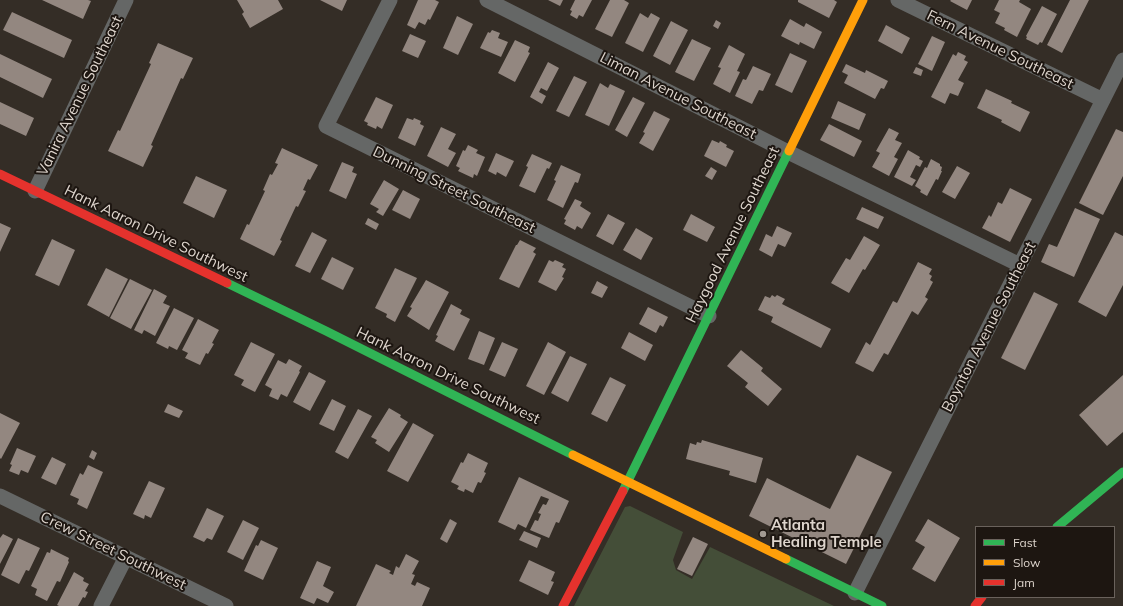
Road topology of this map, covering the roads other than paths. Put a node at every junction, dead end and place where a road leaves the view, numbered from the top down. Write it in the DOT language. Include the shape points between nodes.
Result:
graph roads {
  1 [pos="126,0"];
  2 [pos="390,0"];
  3 [pos="487,0"];
  4 [pos="863,0"];
  5 [pos="898,0"];
  6 [pos="1123,60"];
  7 [pos="1103,100"];
  8 [pos="788,152"];
  9 [pos="0,174"];
  10 [pos="35,191"];
  11 [pos="1020,265"];
  12 [pos="709,316"];
  13 [pos="1123,472"];
  14 [pos="628,482"];
  15 [pos="0,496"];
  16 [pos="1058,526"];
  17 [pos="126,557"];
  18 [pos="855,593"];
  19 [pos="981,598"];
  20 [pos="101,606"];
  21 [pos="226,606"];
  22 [pos="563,606"];
  23 [pos="882,606"];
  24 [pos="975,606"];
  1 -- 10 [label="street, Vanira Avenue Southeast"];
  2 -- 12 [label="street, Dunning Street Southeast" via="326,126"];
  3 -- 8 [label="street, Liman Avenue Southeast"];
  4 -- 8 [label="main road, Haygood Avenue Southeast"];
  5 -- 7 [label="street, Fern Avenue Southeast"];
  6 -- 7 [label="street, Boynton Avenue Southeast"];
  7 -- 11 [label="street, Boynton Avenue Southeast"];
  8 -- 11 [label="street, Liman Avenue Southeast"];
  8 -- 12 [label="main road, Haygood Avenue Southeast"];
  9 -- 10 [label="main road, Hank Aaron Drive Southwest"];
  10 -- 14 [label="main road, Hank Aaron Drive Southwest" via="326,331"];
  11 -- 18 [label="street, Boynton Avenue Southeast"];
  12 -- 14 [label="main road, Haygood Avenue Southeast"];
  13 -- 16 [label="main road"];
  14 -- 18 [label="main road, Hank Aaron Drive Southwest"];
  14 -- 22 [label="main road, Haygood Avenue Southeast"];
  15 -- 17 [label="street, Crew Street Southwest"];
  17 -- 20 [label="street"];
  17 -- 21 [label="street, Crew Street Southwest"];
  18 -- 23 [label="main road, Hank Aaron Drive Southwest"];
  19 -- 24 [label="main road"];
}
